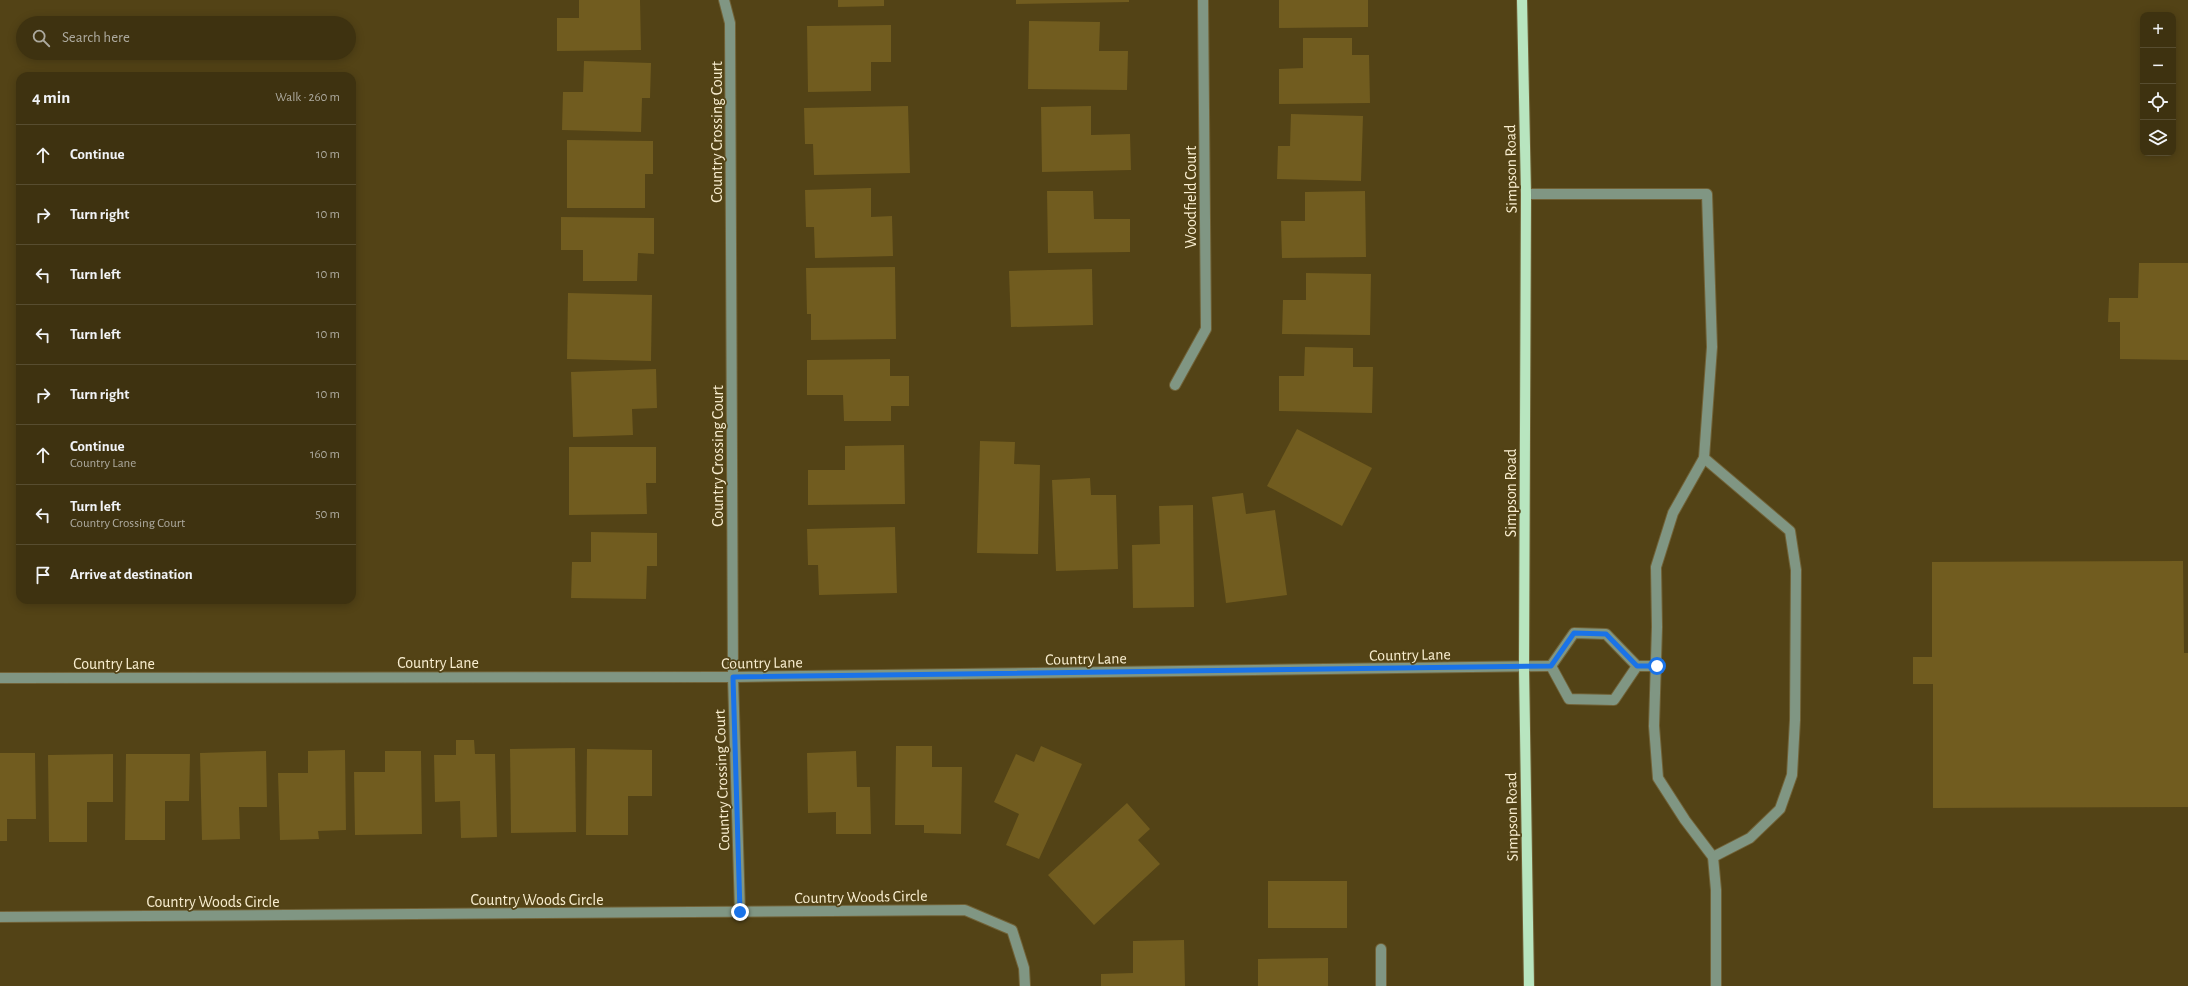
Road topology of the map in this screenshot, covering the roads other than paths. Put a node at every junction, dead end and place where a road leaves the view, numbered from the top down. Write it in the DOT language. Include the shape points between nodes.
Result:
graph roads {
  1 [pos="724,0"];
  2 [pos="1203,0"];
  3 [pos="1522,0"];
  4 [pos="1526,194"];
  5 [pos="1175,385"];
  6 [pos="1704,458"];
  7 [pos="1551,666"];
  8 [pos="1637,666"];
  9 [pos="1657,666"];
  10 [pos="1524,667"];
  11 [pos="733,677"];
  12 [pos="0,678"];
  13 [pos="1713,857"];
  14 [pos="740,912"];
  15 [pos="0,917"];
  16 [pos="1381,949"];
  17 [pos="1025,986"];
  18 [pos="1381,986"];
  19 [pos="1529,986"];
  20 [pos="1716,986"];
  1 -- 11 [label="street, Country Crossing Court" via="730,23"];
  2 -- 5 [label="street, Woodfield Court" via="1206,329"];
  3 -- 4 [label="main road, Simpson Road"];
  4 -- 6 [label="street" via="1707,194 1712,347"];
  4 -- 10 [label="main road, Simpson Road"];
  6 -- 9 [label="street" via="1673,513 1656,567"];
  6 -- 13 [label="street" via="1790,531 1796,570 1792,775 1780,809 1750,838"];
  7 -- 8 [label="street" via="1574,633 1606,634"];
  7 -- 8 [label="street" via="1569,699 1614,700"];
  7 -- 10 [label="street, Country Lane"];
  8 -- 9 [label="street"];
  9 -- 13 [label="street" via="1654,726 1658,778"];
  10 -- 11 [label="street, Country Lane"];
  10 -- 19 [label="main road, Simpson Road"];
  11 -- 12 [label="street, Country Lane"];
  11 -- 14 [label="street, Country Crossing Court"];
  13 -- 20 [label="street" via="1716,890"];
  14 -- 15 [label="street, Country Woods Circle"];
  14 -- 17 [label="street, Country Woods Circle" via="965,910 1012,930 1024,968"];
  16 -- 18 [label="street"];
}
